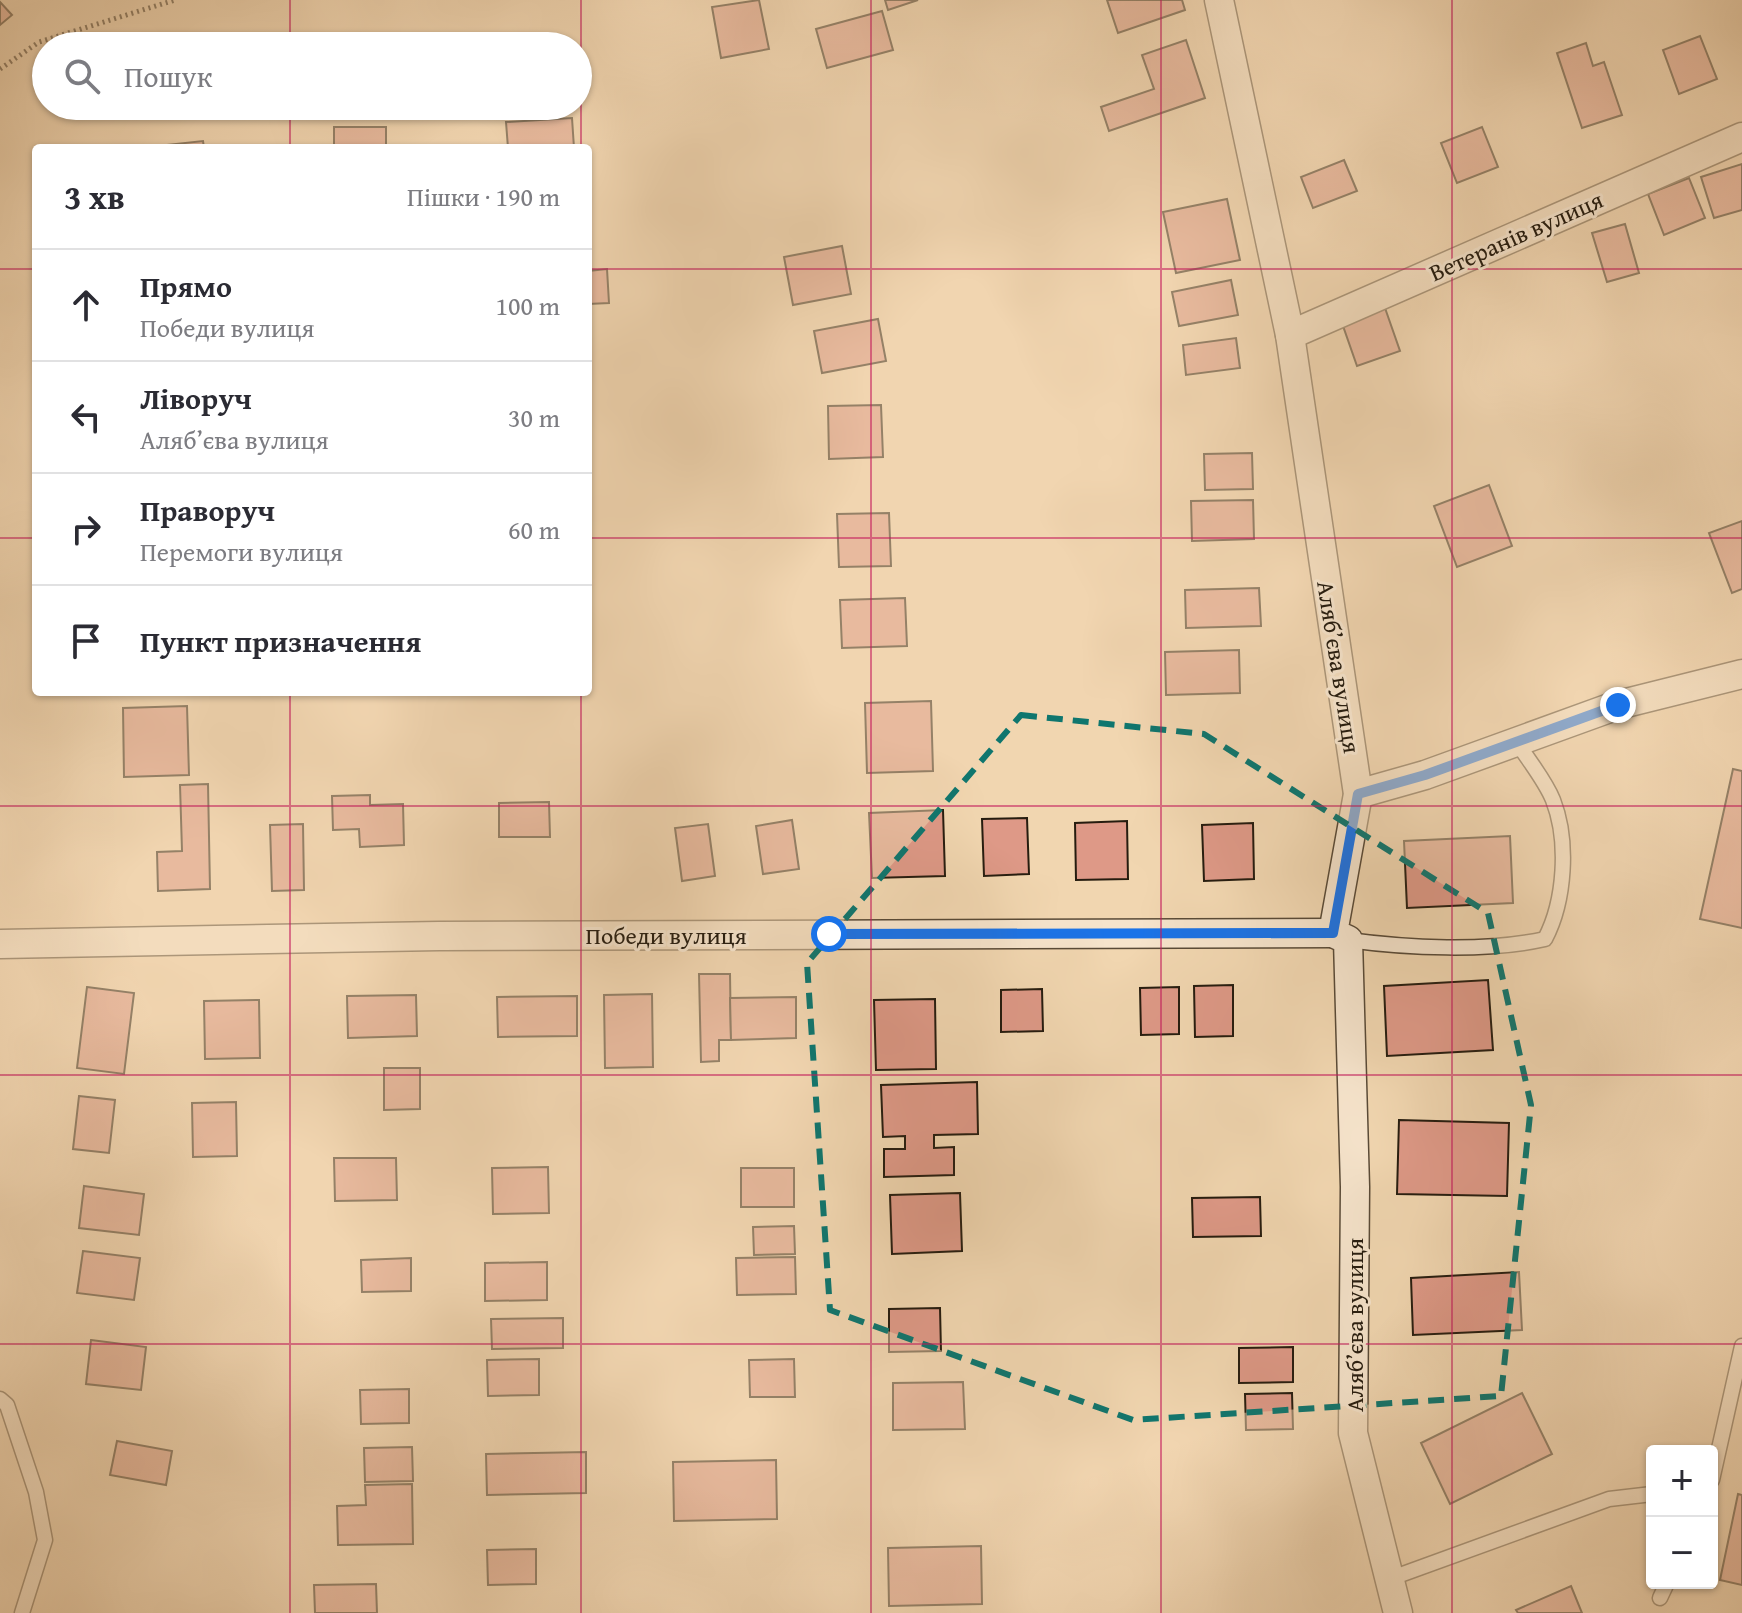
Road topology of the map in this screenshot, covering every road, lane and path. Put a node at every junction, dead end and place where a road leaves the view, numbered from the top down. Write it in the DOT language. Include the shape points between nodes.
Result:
graph roads {
  1 [pos="175,0"];
  2 [pos="1219,0"];
  3 [pos="71,32"];
  4 [pos="32,47"];
  5 [pos="0,69"];
  6 [pos="1742,137"];
  7 [pos="1290,335"];
  8 [pos="1742,674"];
  9 [pos="1517,742"];
  10 [pos="1358,794"];
  11 [pos="1340,937"];
  12 [pos="0,944"];
  13 [pos="1742,1346"];
  14 [pos="0,1399"];
  15 [pos="1718,1453"];
  16 [pos="1646,1495"];
  17 [pos="1389,1579"];
  18 [pos="1664,1589"];
  19 [pos="1660,1598"];
  20 [pos="22,1613"];
  21 [pos="1398,1613"];
  1 -- 3 [label="path"];
  2 -- 7 [label="street, Аляб’єва вулиця"];
  4 -- 5 [label="path"];
  6 -- 7 [label="street, Ветеранів вулиця"];
  7 -- 10 [label="street, Аляб’єва вулиця"];
  8 -- 9 [label="street" via="1618,705"];
  9 -- 10 [label="street"];
  9 -- 11 [label="lane" via="1553,800 1563,855 1554,921 1545,939 1514,946 1394,946"];
  10 -- 11 [label="street, Аляб’єва вулиця"];
  11 -- 12 [label="street, Победи вулиця" via="454,936"];
  11 -- 17 [label="street, Аляб’єва вулиця" via="1355,1187 1353,1433"];
  13 -- 15 [label="lane"];
  14 -- 20 [label="lane" via="7,1405 36,1492 45,1540"];
  16 -- 17 [label="lane" via="1609,1499"];
  17 -- 21 [label="street, Аляб’єва вулиця"];
  18 -- 19 [label="lane"];
}
